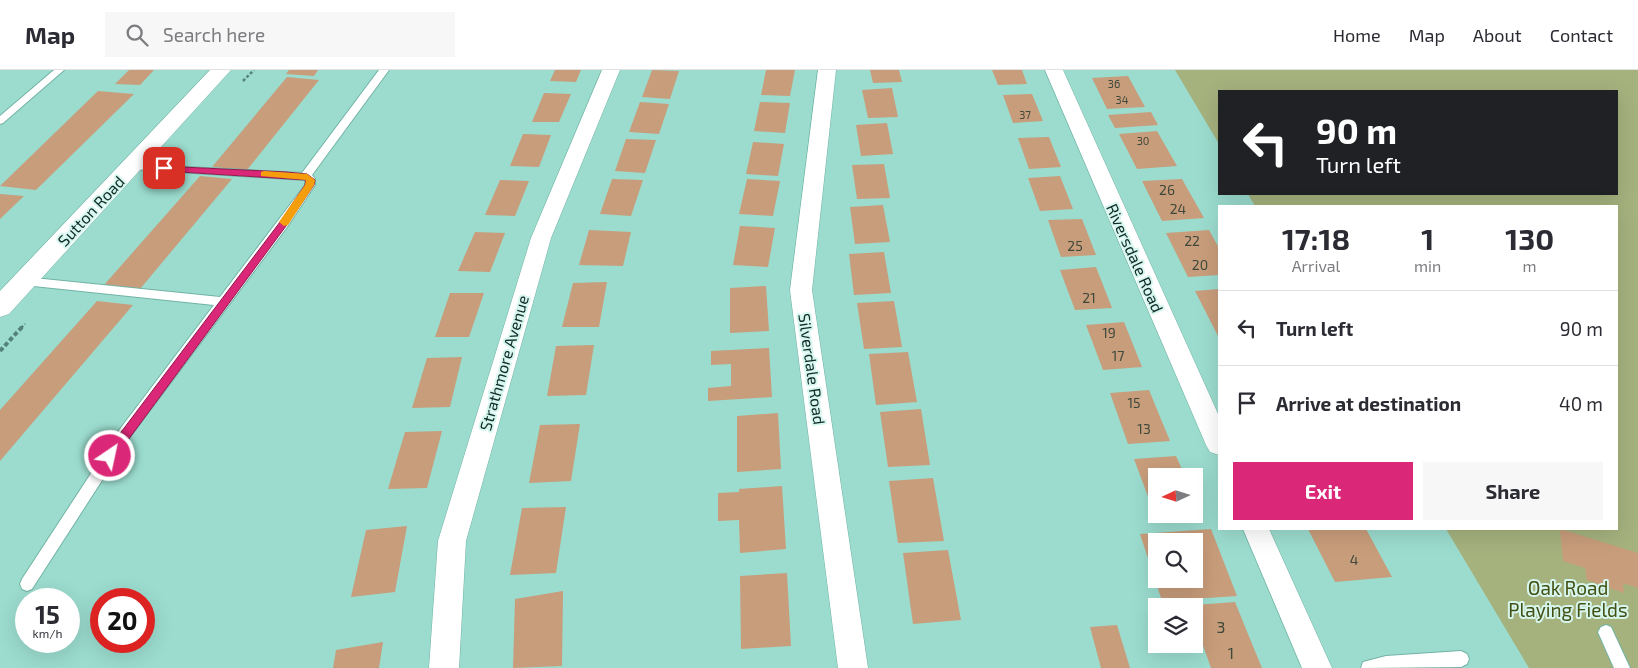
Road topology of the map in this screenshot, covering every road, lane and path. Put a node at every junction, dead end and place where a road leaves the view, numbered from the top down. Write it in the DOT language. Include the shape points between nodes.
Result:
graph roads {
  1 [pos="59,70"];
  2 [pos="221,70"];
  3 [pos="384,70"];
  4 [pos="611,70"];
  5 [pos="827,70"];
  6 [pos="1054,70"];
  7 [pos="0,122"];
  8 [pos="132,166"];
  9 [pos="305,177"];
  10 [pos="24,281"];
  11 [pos="223,302"];
  12 [pos="0,307"];
  13 [pos="1218,443"];
  14 [pos="1256,530"];
  15 [pos="27,584"];
  16 [pos="1606,632"];
  17 [pos="1462,659"];
  18 [pos="444,668"];
  19 [pos="853,668"];
  20 [pos="1317,668"];
  21 [pos="1369,668"];
  22 [pos="1622,668"];
  1 -- 7 [label="lane"];
  2 -- 8 [label="street, Sutton Road"];
  3 -- 9 [label="lane"];
  4 -- 18 [label="street, Strathmore Avenue" via="541,238 452,541"];
  5 -- 19 [label="street, Silverdale Road" via="801,290"];
  6 -- 13 [label="street, Riversdale Road"];
  8 -- 9 [label="lane"];
  8 -- 10 [label="street, Sutton Road"];
  9 -- 11 [label="lane" via="310,180 310,185"];
  10 -- 11 [label="lane"];
  10 -- 12 [label="street, Sutton Road"];
  11 -- 15 [label="lane" via="125,432"];
  14 -- 20 [label="street"];
  16 -- 22 [label="lane"];
  17 -- 21 [label="lane"];
}
